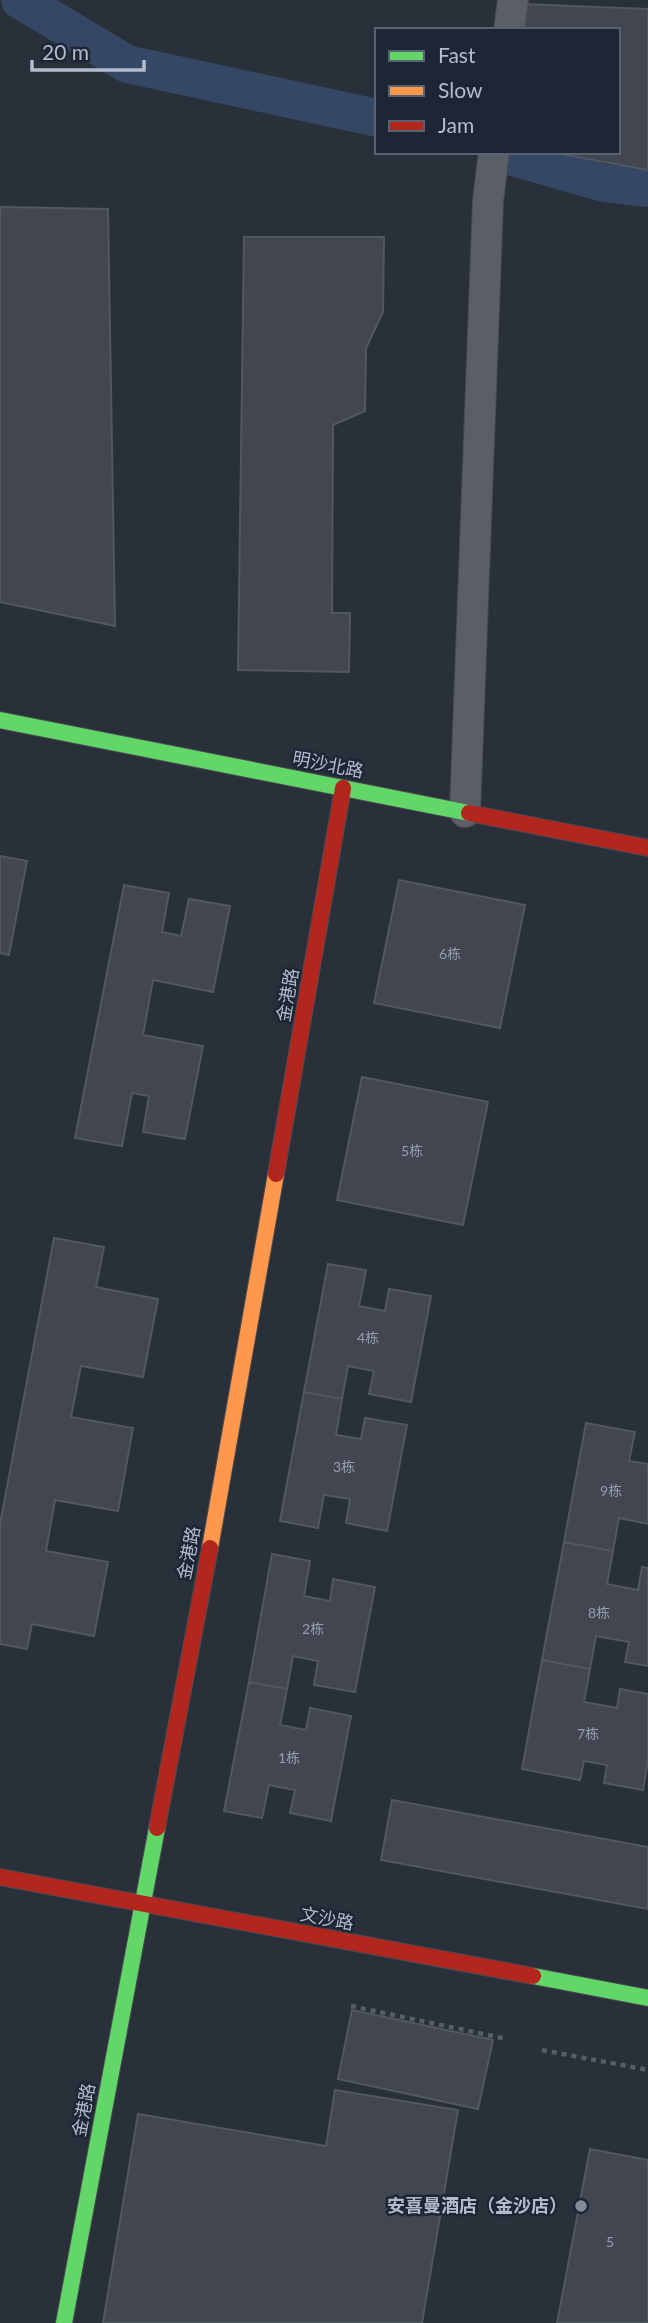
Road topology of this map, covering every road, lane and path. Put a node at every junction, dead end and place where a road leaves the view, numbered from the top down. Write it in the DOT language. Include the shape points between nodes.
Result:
graph roads {
  1 [pos="513,0"];
  2 [pos="509,28"];
  3 [pos="494,154"];
  4 [pos="0,720"];
  5 [pos="343,788"];
  6 [pos="465,812"];
  7 [pos="648,848"];
  8 [pos="0,1877"];
  9 [pos="143,1904"];
  10 [pos="648,1998"];
  11 [pos="351,2006"];
  12 [pos="507,2039"];
  13 [pos="542,2050"];
  14 [pos="648,2070"];
  15 [pos="64,2323"];
  1 -- 2 [label="street"];
  3 -- 6 [label="street" via="488,201"];
  4 -- 5 [label="street, 明沙北路"];
  5 -- 6 [label="street, 明沙北路"];
  5 -- 9 [label="street, 金港路"];
  6 -- 7 [label="street, 明沙北路"];
  8 -- 9 [label="street, 文沙路"];
  9 -- 10 [label="street, 文沙路"];
  9 -- 15 [label="street, 金港路"];
  11 -- 12 [label="path"];
  13 -- 14 [label="path"];
}
